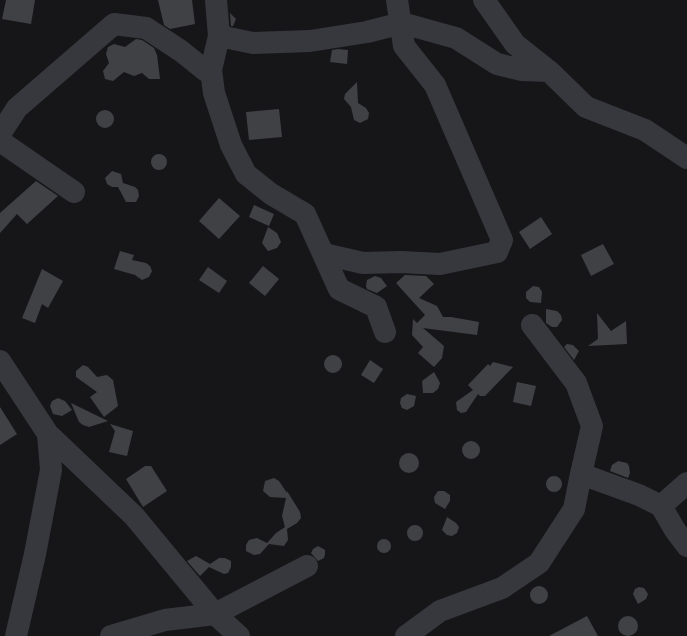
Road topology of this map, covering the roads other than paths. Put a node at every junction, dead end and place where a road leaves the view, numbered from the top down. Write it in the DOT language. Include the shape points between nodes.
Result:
graph roads {
  1 [pos="216,0"];
  2 [pos="397,0"];
  3 [pos="484,0"];
  4 [pos="402,23"];
  5 [pos="219,36"];
  6 [pos="211,70"];
  7 [pos="549,71"];
  8 [pos="0,134"];
  9 [pos="0,142"];
  10 [pos="687,158"];
  11 [pos="74,192"];
  12 [pos="324,254"];
  13 [pos="532,325"];
  14 [pos="385,332"];
  15 [pos="0,361"];
  16 [pos="48,434"];
  17 [pos="581,474"];
  18 [pos="687,483"];
  19 [pos="661,506"];
  20 [pos="687,546"];
  21 [pos="308,566"];
  22 [pos="215,614"];
  23 [pos="16,636"];
  24 [pos="110,636"];
  25 [pos="239,636"];
  26 [pos="406,636"];
  1 -- 5 [label="street"];
  2 -- 4 [label="street"];
  3 -- 7 [label="street" via="515,44"];
  4 -- 5 [label="street" via="367,32 310,41 254,43"];
  4 -- 7 [label="street" via="456,38 496,64 522,70"];
  4 -- 12 [label="street" via="404,46 436,85 502,240 496,252 440,264 363,263"];
  5 -- 6 [label="street"];
  6 -- 8 [label="street" via="206,71 146,28 114,24 17,108"];
  6 -- 12 [label="street" via="214,93 231,145 246,174 271,194 305,214"];
  7 -- 10 [label="street" via="586,107 645,130"];
  9 -- 11 [label="street"];
  12 -- 14 [label="street" via="339,289 376,307"];
  13 -- 17 [label="street" via="576,383 592,426"];
  15 -- 16 [label="street"];
  16 -- 22 [label="street" via="134,516"];
  16 -- 23 [label="street" via="51,470"];
  17 -- 19 [label="street" via="640,495"];
  17 -- 26 [label="street" via="574,509 539,563 502,588 440,611"];
  18 -- 19 [label="street"];
  19 -- 20 [label="street"];
  21 -- 22 [label="street"];
  22 -- 24 [label="street" via="165,620"];
  22 -- 25 [label="street"];
}
